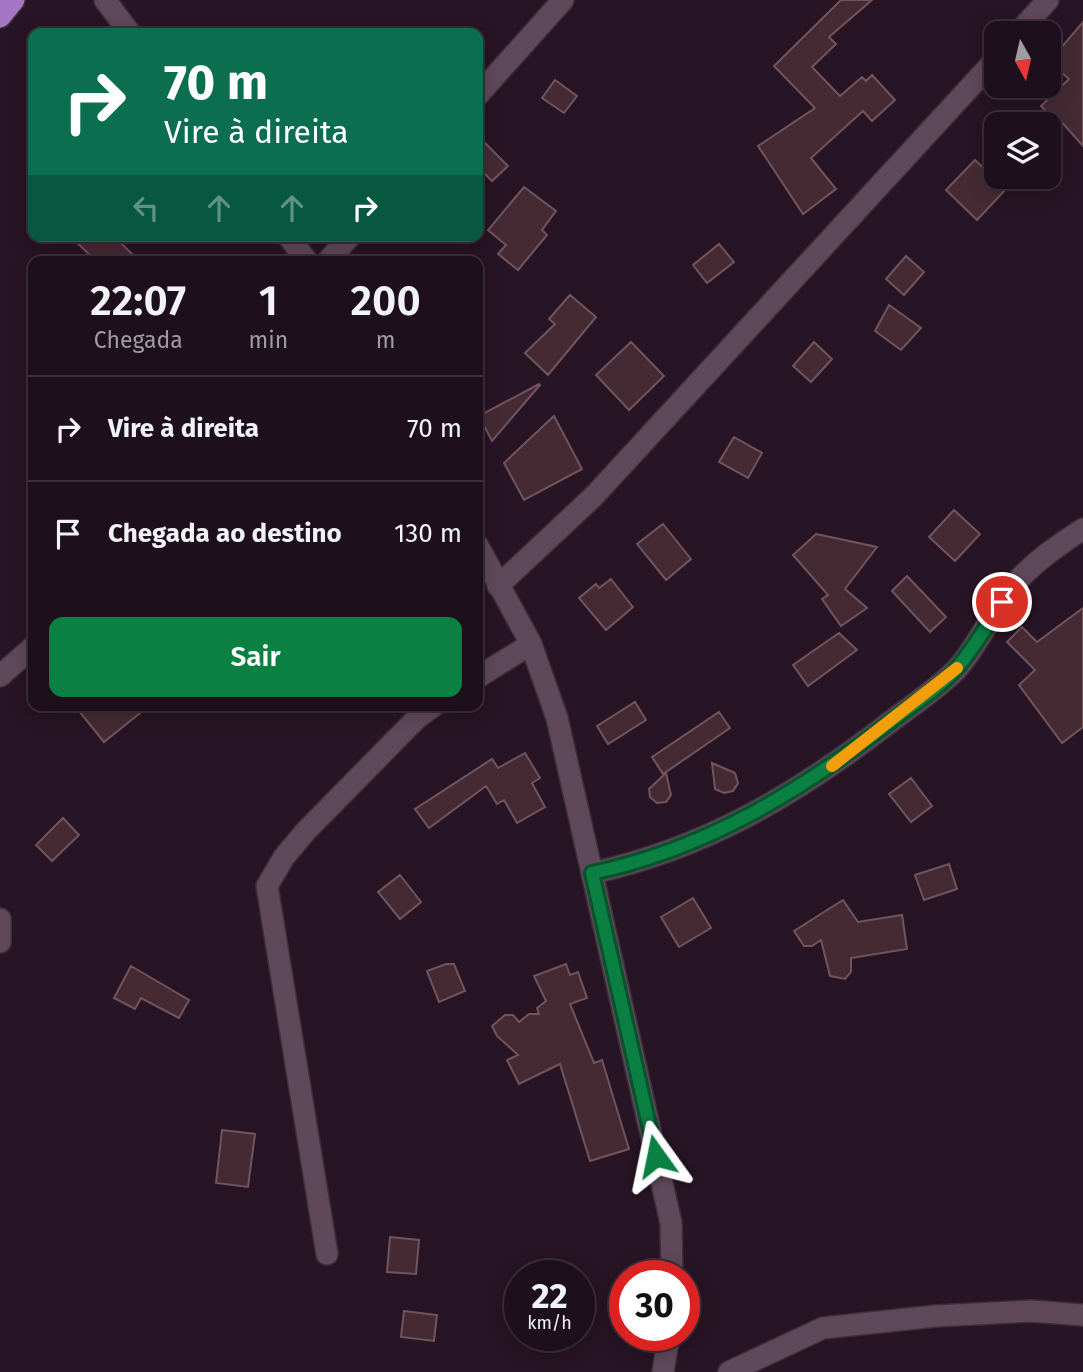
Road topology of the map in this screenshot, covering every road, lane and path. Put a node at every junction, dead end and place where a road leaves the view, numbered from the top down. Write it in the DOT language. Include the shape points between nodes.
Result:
graph roads {
  1 [pos="14,0"];
  2 [pos="105,0"];
  3 [pos="563,0"];
  4 [pos="1048,0"];
  5 [pos="0,17"];
  6 [pos="1029,21"];
  7 [pos="126,28"];
  8 [pos="984,72"];
  9 [pos="483,88"];
  10 [pos="293,242"];
  11 [pos="345,242"];
  12 [pos="303,256"];
  13 [pos="332,256"];
  14 [pos="1083,529"];
  15 [pos="483,556"];
  16 [pos="498,586"];
  17 [pos="531,644"];
  18 [pos="28,651"];
  19 [pos="483,674"];
  20 [pos="0,676"];
  21 [pos="427,711"];
  22 [pos="592,873"];
  23 [pos="0,919"];
  24 [pos="0,942"];
  25 [pos="327,1254"];
  26 [pos="672,1260"];
  27 [pos="1083,1315"];
  28 [pos="666,1351"];
  29 [pos="663,1372"];
  30 [pos="729,1372"];
  1 -- 5 [label="highway"];
  2 -- 7 [label="street"];
  3 -- 9 [label="street"];
  4 -- 6 [label="street"];
  8 -- 16 [label="street" via="594,496"];
  10 -- 12 [label="street"];
  11 -- 13 [label="street"];
  14 -- 22 [label="street" via="1055,547 1013,586 956,669 823,773 762,811 704,839"];
  15 -- 16 [label="street"];
  16 -- 17 [label="street"];
  17 -- 19 [label="street"];
  17 -- 22 [label="street" via="557,718"];
  18 -- 20 [label="street"];
  21 -- 25 [label="street" via="306,831 267,886"];
  22 -- 26 [label="street" via="671,1223"];
  23 -- 24 [label="street"];
  27 -- 30 [label="street" via="1031,1311 823,1328"];
  28 -- 29 [label="street"];
}
